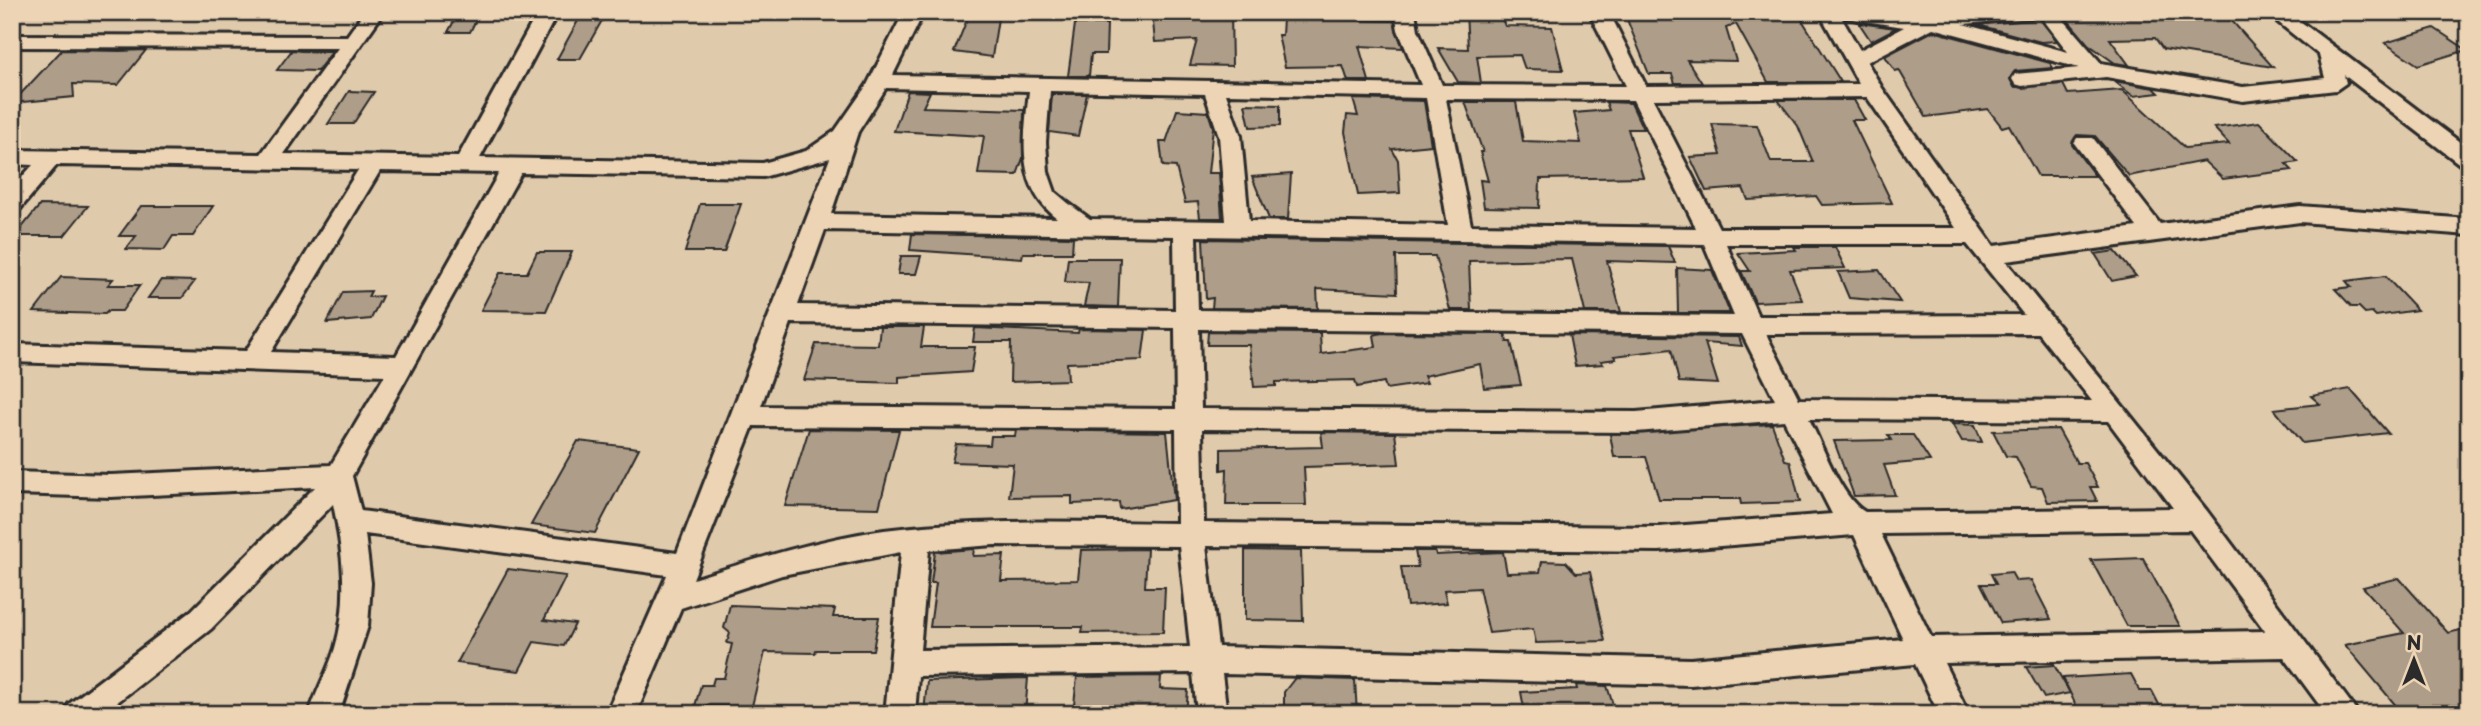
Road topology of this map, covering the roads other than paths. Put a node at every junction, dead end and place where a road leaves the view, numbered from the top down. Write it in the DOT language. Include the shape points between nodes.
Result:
graph roads {
  1 [pos="374,12"];
  2 [pos="548,12"];
  3 [pos="914,12"];
  4 [pos="1405,12"];
  5 [pos="1599,12"];
  6 [pos="1829,12"];
  7 [pos="1846,12"];
  8 [pos="2031,12"];
  9 [pos="2047,12"];
  10 [pos="2301,12"];
  11 [pos="2275,14"];
  12 [pos="1931,21"];
  13 [pos="12,41"];
  14 [pos="352,42"];
  15 [pos="2329,55"];
  16 [pos="1856,60"];
  17 [pos="2096,68"];
  18 [pos="2022,79"];
  19 [pos="877,81"];
  20 [pos="1040,85"];
  21 [pos="1213,88"];
  22 [pos="1873,90"];
  23 [pos="1435,93"];
  24 [pos="1638,94"];
  25 [pos="852,126"];
  26 [pos="2085,143"];
  27 [pos="12,157"];
  28 [pos="51,158"];
  29 [pos="2469,160"];
  30 [pos="267,162"];
  31 [pos="373,164"];
  32 [pos="466,165"];
  33 [pos="514,166"];
  34 [pos="1047,197"];
  35 [pos="12,203"];
  36 [pos="816,222"];
  37 [pos="1028,226"];
  38 [pos="1086,227"];
  39 [pos="2469,227"];
  40 [pos="1185,229"];
  41 [pos="1238,229"];
  42 [pos="1461,232"];
  43 [pos="2154,233"];
  44 [pos="1712,237"];
  45 [pos="1980,245"];
  46 [pos="784,314"];
  47 [pos="1185,317"];
  48 [pos="2044,324"];
  49 [pos="1750,325"];
  50 [pos="12,353"];
  51 [pos="253,361"];
  52 [pos="403,366"];
  53 [pos="1792,409"];
  54 [pos="2115,411"];
  55 [pos="746,416"];
  56 [pos="1189,419"];
  57 [pos="339,475"];
  58 [pos="12,483"];
  59 [pos="2198,519"];
  60 [pos="351,521"];
  61 [pos="1862,523"];
  62 [pos="1191,536"];
  63 [pos="916,539"];
  64 [pos="687,566"];
  65 [pos="674,598"];
  66 [pos="2290,644"];
  67 [pos="1921,650"];
  68 [pos="1207,660"];
  69 [pos="904,663"];
  70 [pos="79,714"];
  71 [pos="324,714"];
  72 [pos="621,714"];
  73 [pos="900,714"];
  74 [pos="1212,714"];
  75 [pos="1954,714"];
  76 [pos="2344,714"];
  1 -- 14 [label="street"];
  2 -- 32 [label="street"];
  3 -- 19 [label="street"];
  4 -- 23 [label="street"];
  5 -- 24 [label="street"];
  6 -- 16 [label="street"];
  7 -- 12 [label="street"];
  8 -- 12 [label="street"];
  9 -- 17 [label="street"];
  10 -- 11 [label="street"];
  11 -- 15 [label="street"];
  12 -- 16 [label="street"];
  12 -- 17 [label="street"];
  13 -- 14 [label="street"];
  14 -- 30 [label="street"];
  15 -- 17 [label="street" via="2336,83 2243,94"];
  15 -- 29 [label="street"];
  16 -- 22 [label="street"];
  17 -- 18 [label="street"];
  19 -- 20 [label="street"];
  19 -- 25 [label="street"];
  20 -- 21 [label="street"];
  20 -- 34 [label="street" via="1034,145"];
  21 -- 23 [label="street"];
  21 -- 41 [label="street" via="1230,136"];
  22 -- 24 [label="street"];
  22 -- 45 [label="street"];
  23 -- 24 [label="street"];
  23 -- 42 [label="street"];
  24 -- 44 [label="street"];
  25 -- 33 [label="street" via="828,149 806,160 763,170"];
  25 -- 36 [label="street"];
  26 -- 43 [label="street"];
  27 -- 28 [label="street"];
  28 -- 30 [label="street"];
  28 -- 35 [label="street"];
  30 -- 31 [label="street"];
  31 -- 32 [label="street"];
  31 -- 51 [label="street"];
  32 -- 33 [label="street"];
  33 -- 52 [label="street"];
  34 -- 37 [label="street"];
  34 -- 38 [label="street"];
  36 -- 37 [label="street"];
  36 -- 46 [label="street"];
  37 -- 38 [label="street"];
  38 -- 40 [label="street"];
  39 -- 43 [label="street" via="2300,214"];
  40 -- 41 [label="street"];
  40 -- 47 [label="street"];
  41 -- 42 [label="street"];
  42 -- 44 [label="street"];
  43 -- 45 [label="street"];
  44 -- 45 [label="street"];
  44 -- 49 [label="street"];
  45 -- 48 [label="street"];
  46 -- 47 [label="street"];
  46 -- 55 [label="street"];
  47 -- 49 [label="street"];
  47 -- 56 [label="street"];
  48 -- 49 [label="street"];
  48 -- 54 [label="street"];
  49 -- 53 [label="street"];
  50 -- 51 [label="street"];
  51 -- 52 [label="street"];
  52 -- 57 [label="street"];
  53 -- 54 [label="street"];
  53 -- 56 [label="street" via="1636,422"];
  53 -- 61 [label="street" via="1834,495 1847,515"];
  54 -- 59 [label="street"];
  55 -- 56 [label="street"];
  55 -- 64 [label="street"];
  56 -- 62 [label="street"];
  57 -- 58 [label="street" via="111,486"];
  57 -- 60 [label="street"];
  57 -- 70 [label="street" via="318,504 201,620"];
  59 -- 61 [label="street"];
  59 -- 66 [label="street"];
  60 -- 64 [label="street"];
  60 -- 71 [label="street" via="359,597 349,648"];
  61 -- 62 [label="street" via="1659,539"];
  61 -- 67 [label="street"];
  62 -- 63 [label="street" via="994,533"];
  62 -- 68 [label="street"];
  63 -- 65 [label="street" via="782,563"];
  63 -- 69 [label="street"];
  64 -- 65 [label="street"];
  65 -- 72 [label="street"];
  66 -- 67 [label="street"];
  66 -- 76 [label="street"];
  67 -- 68 [label="street" via="1691,672"];
  67 -- 75 [label="street"];
  68 -- 69 [label="street"];
  68 -- 74 [label="street"];
  69 -- 73 [label="street"];
}
